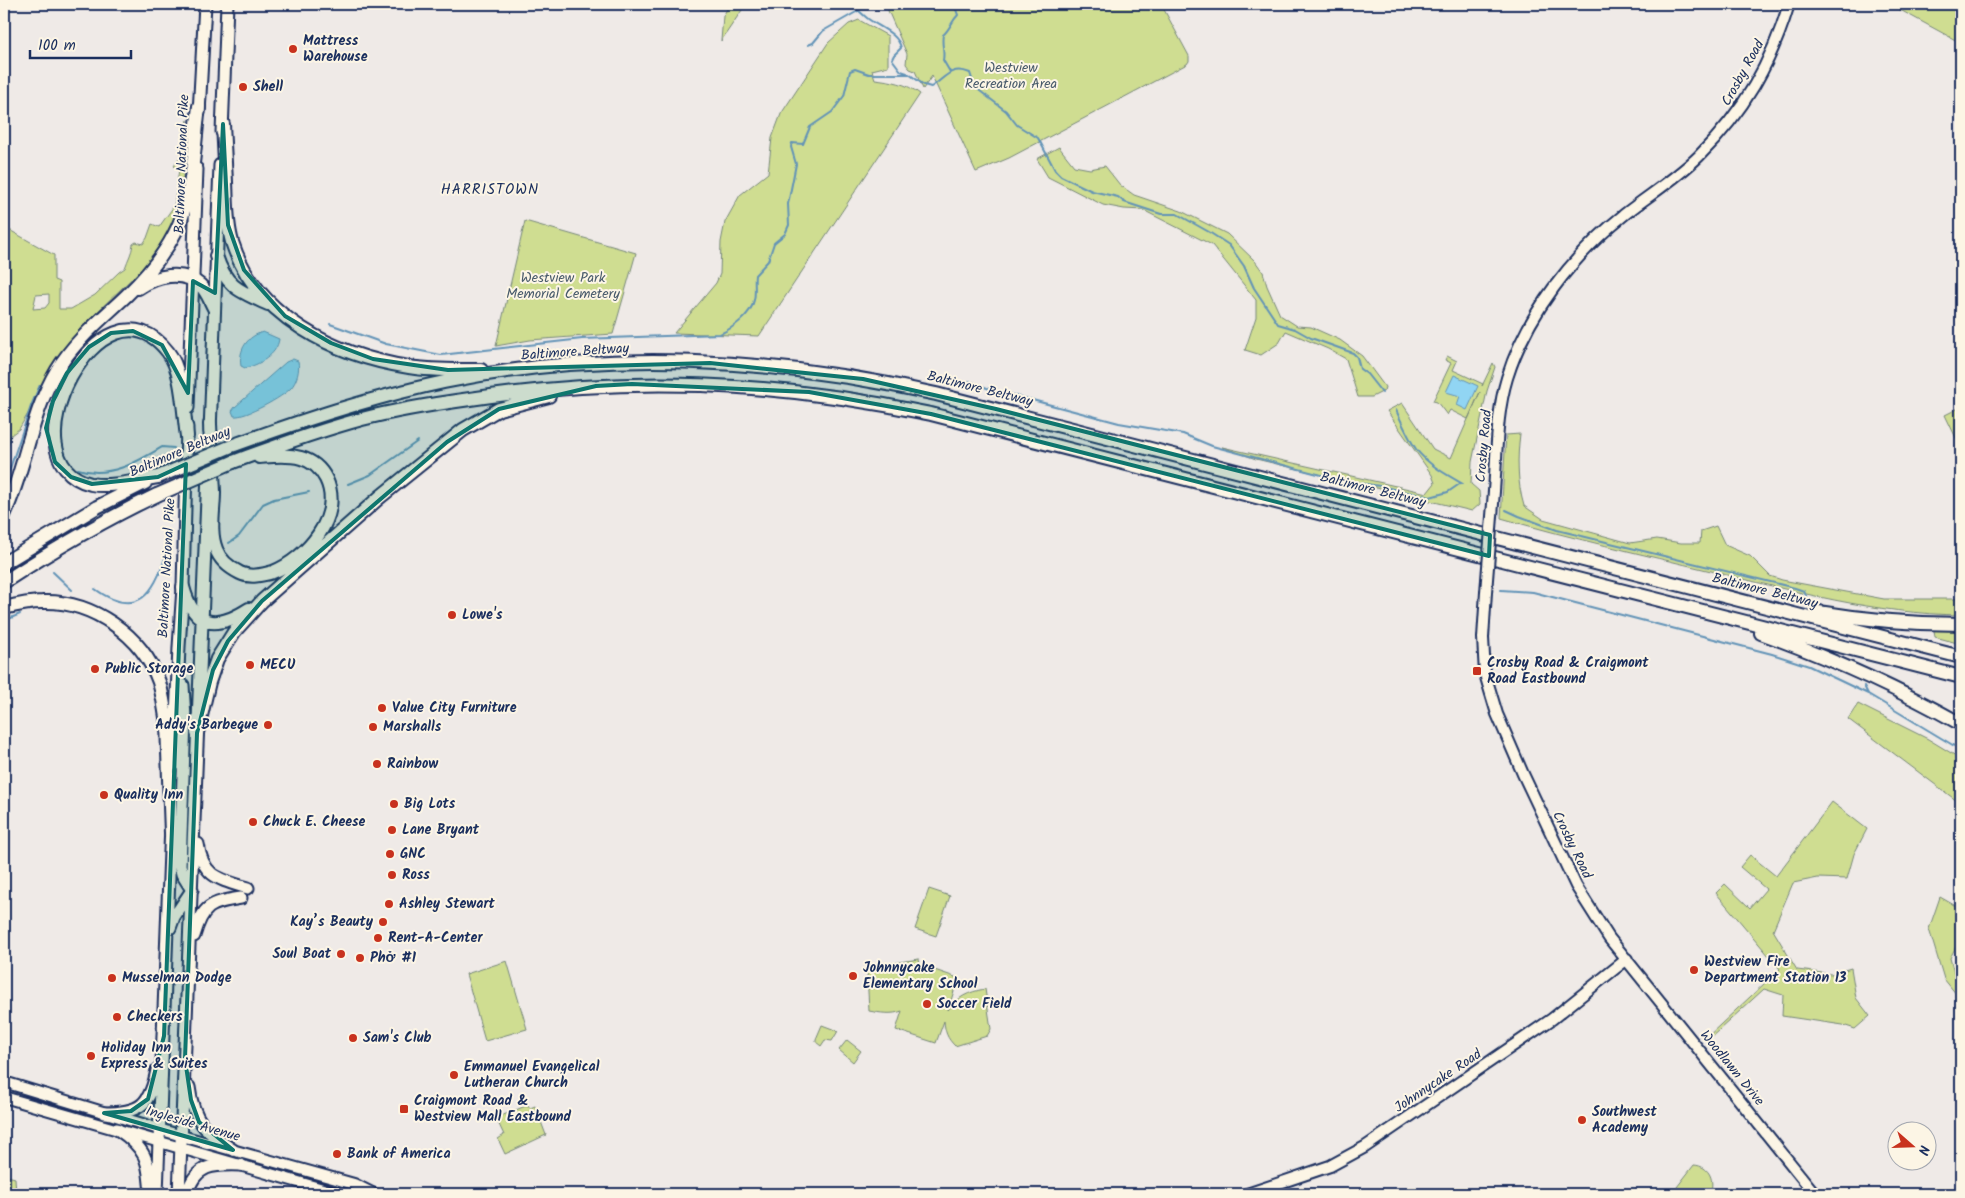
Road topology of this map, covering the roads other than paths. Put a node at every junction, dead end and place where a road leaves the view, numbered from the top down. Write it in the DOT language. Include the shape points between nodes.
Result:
graph roads {
  1 [pos="205,4"];
  2 [pos="227,4"];
  3 [pos="1788,4"];
  4 [pos="199,106"];
  5 [pos="222,124"];
  6 [pos="216,256"];
  7 [pos="193,281"];
  8 [pos="127,295"];
  9 [pos="272,306"];
  10 [pos="214,308"];
  11 [pos="531,369"];
  12 [pos="596,386"];
  13 [pos="210,424"];
  14 [pos="187,436"];
  15 [pos="236,461"];
  16 [pos="158,476"];
  17 [pos="4,516"];
  18 [pos="4,563"];
  19 [pos="4,582"];
  20 [pos="183,587"];
  21 [pos="262,601"];
  22 [pos="1749,602"];
  23 [pos="4,608"];
  24 [pos="1697,609"];
  25 [pos="202,620"];
  26 [pos="1961,624"];
  27 [pos="178,647"];
  28 [pos="1961,657"];
  29 [pos="1961,677"];
  30 [pos="1961,724"];
  31 [pos="197,733"];
  32 [pos="194,813"];
  33 [pos="171,833"];
  34 [pos="248,888"];
  35 [pos="192,890"];
  36 [pos="240,898"];
  37 [pos="168,934"];
  38 [pos="189,957"];
  39 [pos="1627,959"];
  40 [pos="164,1036"];
  41 [pos="185,1059"];
  42 [pos="4,1082"];
  43 [pos="4,1097"];
  44 [pos="104,1113"];
  45 [pos="117,1129"];
  46 [pos="160,1129"];
  47 [pos="182,1136"];
  48 [pos="160,1141"];
  49 [pos="181,1148"];
  50 [pos="232,1150"];
  51 [pos="241,1166"];
  52 [pos="151,1194"];
  53 [pos="158,1194"];
  54 [pos="179,1194"];
  55 [pos="187,1194"];
  56 [pos="340,1194"];
  57 [pos="374,1194"];
  58 [pos="1247,1194"];
  59 [pos="1814,1194"];
  1 -- 4 [label="main road, Baltimore National Pike"];
  2 -- 5 [label="main road"];
  3 -- 39 [label="main road, Crosby Road, bridge" via="1767,63 1744,105 1698,158 1591,243 1556,284 1533,320 1506,379 1499,422 1486,592 1485,674 1519,767 1576,886 1591,912"];
  4 -- 7 [label="main road, Baltimore National Pike"];
  4 -- 8 [label="highway" via="188,191 179,224 159,260"];
  5 -- 6 [label="main road"];
  5 -- 9 [label="highway" via="226,208 232,240 244,270"];
  6 -- 9 [label="highway" via="231,284"];
  6 -- 10 [label="main road"];
  7 -- 8 [label="highway" via="184,277 166,277 148,282"];
  7 -- 10 [label="highway" via="206,292"];
  7 -- 14 [label="main road, Baltimore National Pike"];
  8 -- 17 [label="highway" via="78,340 48,386"];
  9 -- 11 [label="highway" via="297,325 331,343 392,364 428,369"];
  10 -- 13 [label="main road"];
  11 -- 16 [label="highway, Baltimore Beltway, bridge" via="395,393 316,416"];
  11 -- 22 [label="highway, Baltimore Beltway" via="602,363 710,362 812,371 904,386"];
  12 -- 15 [label="highway" via="507,394 400,411 324,430"];
  12 -- 21 [label="highway" via="514,404 462,430"];
  12 -- 24 [label="highway" via="670,383 768,388 900,408"];
  13 -- 15 [label="highway" via="216,550 238,572 264,575 288,565 315,540 330,506 328,484 319,468 302,458 274,455"];
  13 -- 25 [label="main road"];
  14 -- 16 [label="highway" via="176,367 169,353 154,339 133,331 111,333 89,347 67,372 53,401 46,428 50,452 62,469 71,477 104,485"];
  14 -- 20 [label="main road, Baltimore National Pike"];
  15 -- 19 [label="highway, bridge" via="157,494 74,538"];
  16 -- 18 [label="highway, Baltimore Beltway" via="97,507"];
  20 -- 25 [label="highway" via="191,609"];
  20 -- 27 [label="main road, Baltimore National Pike"];
  21 -- 25 [label="highway" via="224,620"];
  21 -- 31 [label="highway" via="234,632 217,659"];
  22 -- 26 [label="highway" via="1848,617"];
  22 -- 28 [label="highway, Baltimore Beltway"];
  23 -- 33 [label="highway" via="42,602 81,607 114,624 138,647 158,682 167,724"];
  24 -- 29 [label="highway"];
  24 -- 30 [label="highway" via="1851,669"];
  25 -- 31 [label="main road"];
  27 -- 33 [label="main road, Baltimore National Pike"];
  27 -- 35 [label="main road" via="186,718 180,866"];
  31 -- 32 [label="main road"];
  32 -- 34 [label="main road" via="200,859 209,873"];
  32 -- 35 [label="main road"];
  33 -- 37 [label="main road, Baltimore National Pike"];
  35 -- 37 [label="main road"];
  35 -- 38 [label="main road"];
  36 -- 38 [label="main road" via="217,902 205,910"];
  37 -- 40 [label="main road, Baltimore National Pike"];
  38 -- 41 [label="main road"];
  39 -- 58 [label="main road, Johnnycake Road" via="1539,1029 1365,1147 1330,1166"];
  39 -- 59 [label="main road, Woodlawn Drive"];
  40 -- 44 [label="main road" via="148,1099 131,1111"];
  40 -- 46 [label="main road, Baltimore National Pike"];
  41 -- 47 [label="main road"];
  41 -- 50 [label="main road" via="191,1100 200,1122 213,1137"];
  42 -- 44 [label="main road, Ingleside Avenue"];
  43 -- 45 [label="main road, Ingleside Avenue"];
  44 -- 46 [label="main road, Ingleside Avenue"];
  45 -- 48 [label="main road, Ingleside Avenue"];
  45 -- 52 [label="main road" via="133,1140 143,1153"];
  46 -- 47 [label="main road, Ingleside Avenue"];
  46 -- 48 [label="main road, Baltimore National Pike"];
  47 -- 49 [label="main road"];
  47 -- 50 [label="main road, Ingleside Avenue"];
  48 -- 49 [label="main road, Ingleside Avenue"];
  48 -- 53 [label="main road, Baltimore National Pike"];
  49 -- 51 [label="main road, Ingleside Avenue"];
  49 -- 54 [label="main road"];
  50 -- 57 [label="main road, Ingleside Avenue" via="354,1184"];
  51 -- 55 [label="main road" via="222,1164 204,1169 197,1173"];
  51 -- 56 [label="main road, Ingleside Avenue"];
}
